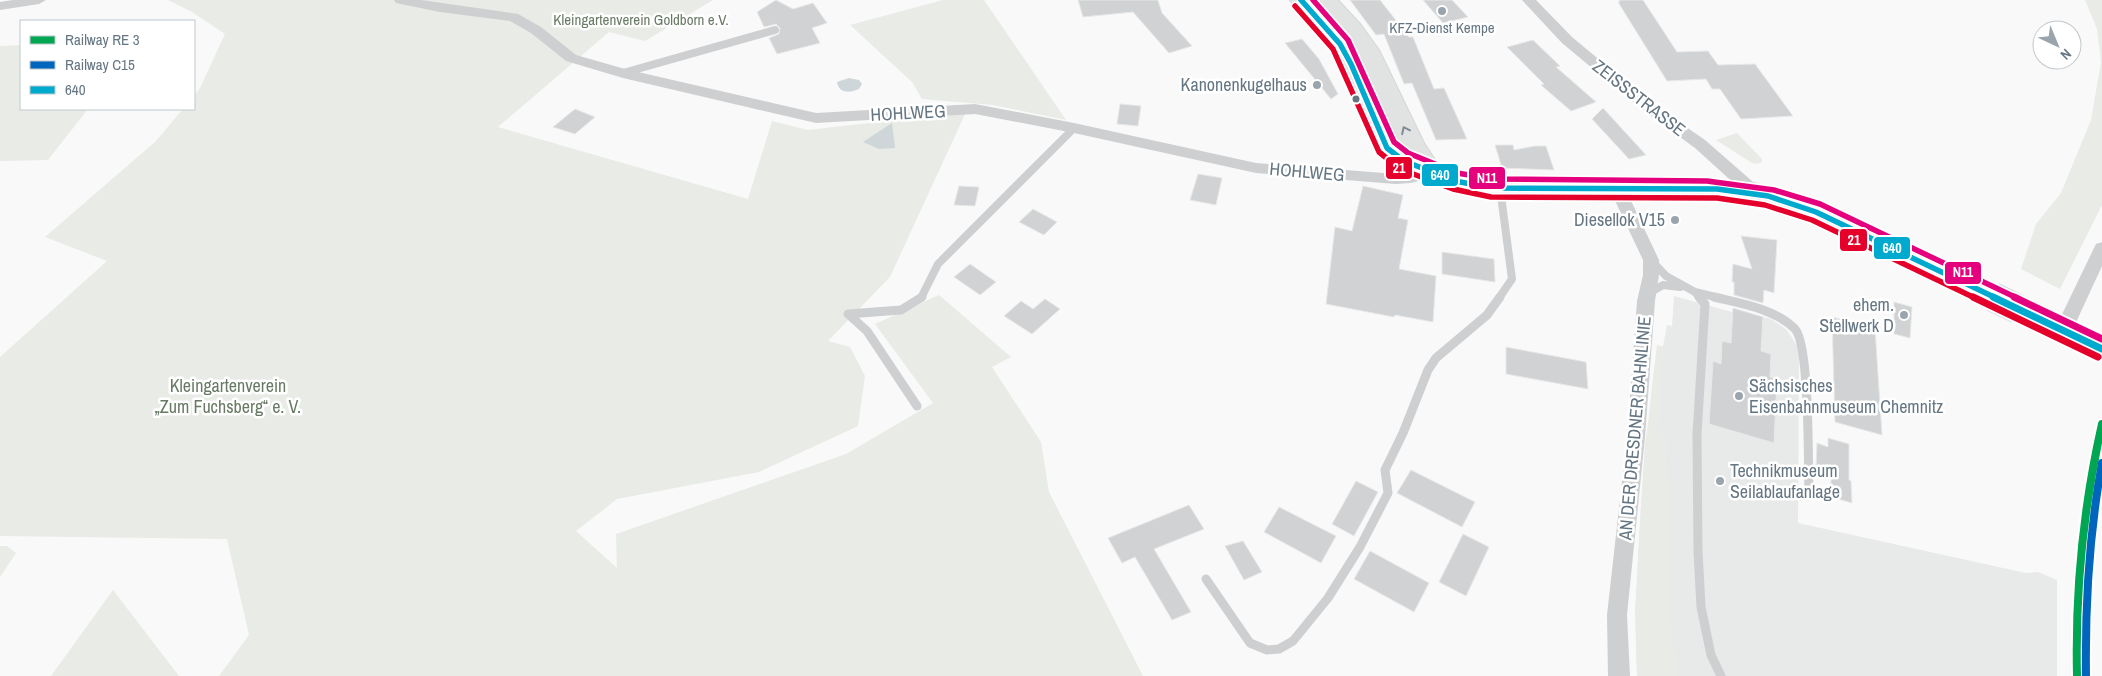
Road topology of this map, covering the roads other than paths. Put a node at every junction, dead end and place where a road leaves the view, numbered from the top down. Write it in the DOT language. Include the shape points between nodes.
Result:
graph roads {
  1 [pos="39,0"];
  2 [pos="400,0"];
  3 [pos="1301,0"];
  4 [pos="1326,0"];
  5 [pos="1529,0"];
  6 [pos="0,6"];
  7 [pos="775,30"];
  8 [pos="623,73"];
  9 [pos="1074,128"];
  10 [pos="1431,172"];
  11 [pos="1500,188"];
  12 [pos="1617,188"];
  13 [pos="1754,192"];
  14 [pos="2102,248"];
  15 [pos="1899,251"];
  16 [pos="1651,260"];
  17 [pos="1691,291"];
  18 [pos="1648,295"];
  19 [pos="2018,309"];
  20 [pos="2063,330"];
  21 [pos="2102,349"];
  22 [pos="917,406"];
  23 [pos="1809,496"];
  24 [pos="1206,579"];
  25 [pos="1619,676"];
  26 [pos="1721,676"];
  1 -- 6 [label="street"];
  2 -- 8 [label="street, HOHLWEG" via="513,17 536,30 571,58"];
  3 -- 10 [label="main road" via="1340,44 1387,148 1404,162"];
  10 -- 4 [label="main road, one-way" via="1411,141 1367,49"];
  5 -- 13 [label="street, ZEISSSTRASSE" via="1567,40 1645,105 1700,144"];
  7 -- 8 [label="lane"];
  8 -- 9 [label="street, HOHLWEG" via="816,118 975,109"];
  9 -- 10 [label="street, HOHLWEG" via="1256,168 1396,179"];
  9 -- 22 [label="lane" via="938,264 921,299 901,310 848,314 867,331"];
  10 -- 11 [label="main road" via="1455,181"];
  11 -- 12 [label="main road"];
  11 -- 24 [label="lane" via="1512,279 1487,315 1436,358 1428,370 1385,470 1388,493 1328,598 1293,641 1279,649 1267,650 1250,643"];
  12 -- 13 [label="main road"];
  12 -- 16 [label="street, AN DER DRESDNER BAHNLINIE"];
  13 -- 15 [label="main road" via="1798,204"];
  14 -- 20 [label="street"];
  16 -- 17 [label="lane" via="1666,276"];
  16 -- 18 [label="street, AN DER DRESDNER BAHNLINIE"];
  17 -- 18 [label="lane" via="1663,284"];
  17 -- 23 [label="lane" via="1765,312 1786,321 1796,330 1803,344 1805,363"];
  17 -- 26 [label="lane" via="1705,304 1697,434 1701,607 1711,655"];
  18 -- 25 [label="street, AN DER DRESDNER BAHNLINIE" via="1617,615"];
  19 -- 20 [label="main road"];
  20 -- 21 [label="main road"];
}
